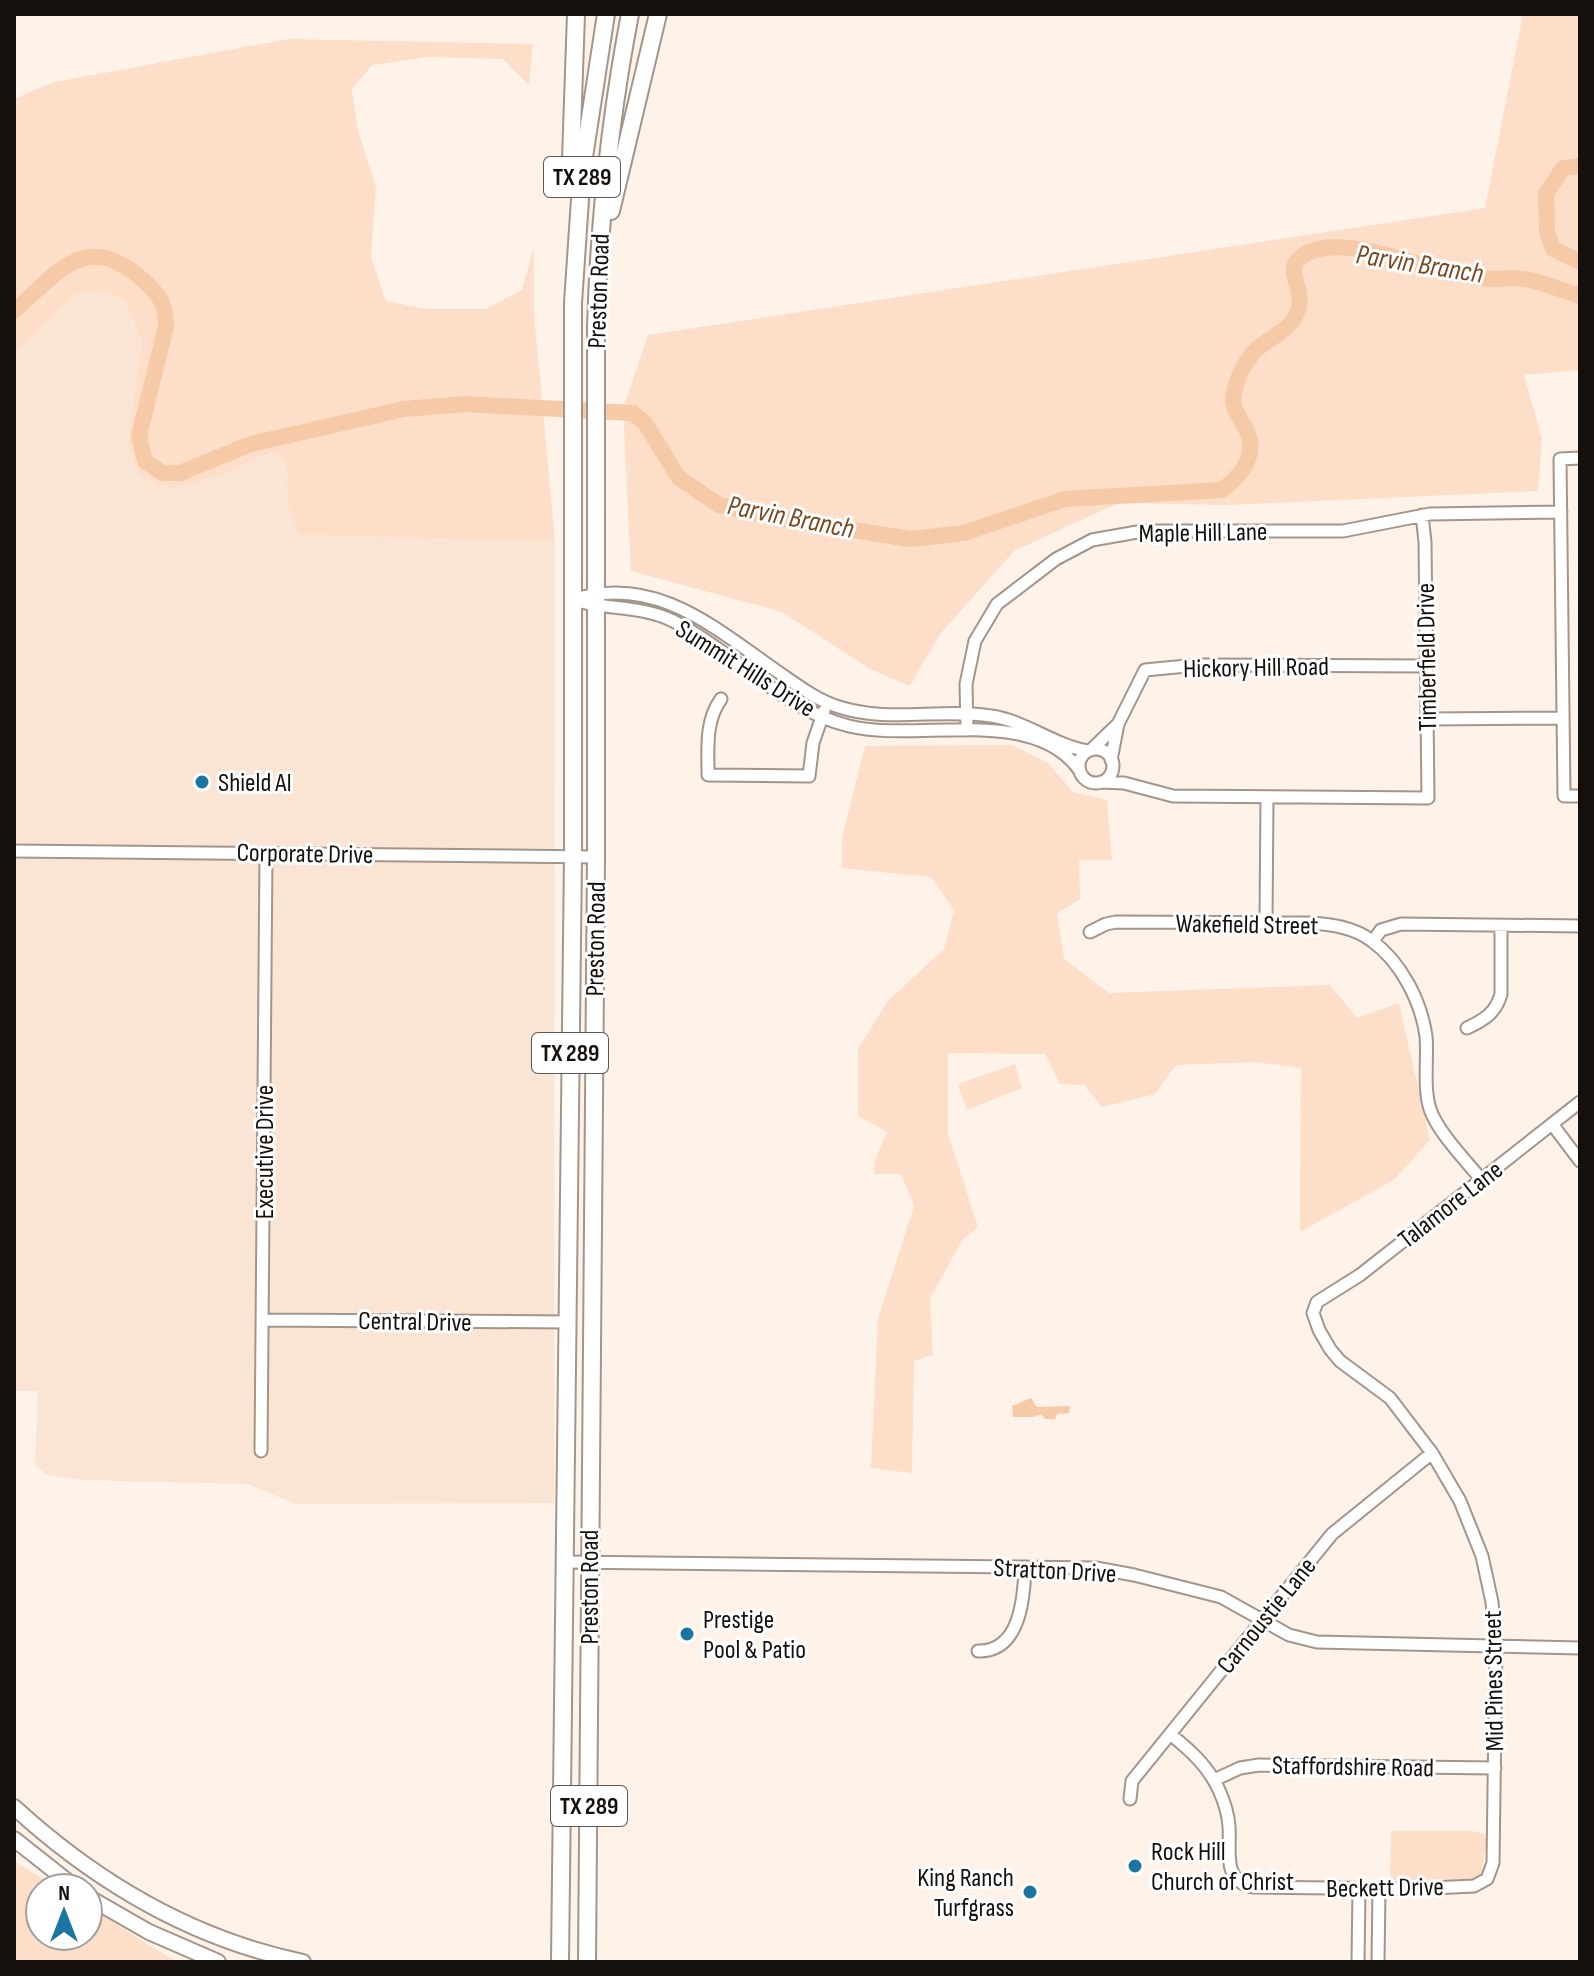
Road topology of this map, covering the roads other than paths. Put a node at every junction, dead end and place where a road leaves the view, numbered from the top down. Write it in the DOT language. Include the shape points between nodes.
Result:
graph roads {
  1 [pos="576,14"];
  2 [pos="606,14"];
  3 [pos="630,14"];
  4 [pos="658,14"];
  5 [pos="596,327"];
  6 [pos="573,341"];
  7 [pos="1580,458"];
  8 [pos="1561,512"];
  9 [pos="1422,515"];
  10 [pos="594,599"];
  11 [pos="572,600"];
  12 [pos="1427,666"];
  13 [pos="721,699"];
  14 [pos="828,703"];
  15 [pos="966,714"];
  16 [pos="821,717"];
  17 [pos="1563,718"];
  18 [pos="1427,719"];
  19 [pos="1118,724"];
  20 [pos="967,730"];
  21 [pos="1090,750"];
  22 [pos="1112,761"];
  23 [pos="1080,771"];
  24 [pos="1101,782"];
  25 [pos="1133,785"];
  26 [pos="1580,796"];
  27 [pos="1267,797"];
  28 [pos="14,851"];
  29 [pos="266,853"];
  30 [pos="573,856"];
  31 [pos="596,857"];
  32 [pos="1266,922"];
  33 [pos="1501,926"];
  34 [pos="1580,926"];
  35 [pos="1090,932"];
  36 [pos="1373,941"];
  37 [pos="1467,1028"];
  38 [pos="1580,1102"];
  39 [pos="1552,1124"];
  40 [pos="569,1161"];
  41 [pos="592,1161"];
  42 [pos="1580,1161"];
  43 [pos="1481,1179"];
  44 [pos="1317,1302"];
  45 [pos="263,1320"];
  46 [pos="567,1322"];
  47 [pos="590,1337"];
  48 [pos="261,1451"];
  49 [pos="1432,1453"];
  50 [pos="565,1562"];
  51 [pos="589,1562"];
  52 [pos="1025,1567"];
  53 [pos="1263,1620"];
  54 [pos="1496,1645"];
  55 [pos="1580,1648"];
  56 [pos="978,1651"];
  57 [pos="1170,1734"];
  58 [pos="1495,1768"];
  59 [pos="1214,1780"];
  60 [pos="1130,1799"];
  61 [pos="14,1807"];
  62 [pos="14,1839"];
  63 [pos="56,1872"];
  64 [pos="1486,1879"];
  65 [pos="1359,1889"];
  66 [pos="1379,1889"];
  67 [pos="104,1906"];
  68 [pos="218,1962"];
  69 [pos="303,1962"];
  70 [pos="560,1962"];
  71 [pos="587,1962"];
  72 [pos="1358,1962"];
  73 [pos="1378,1962"];
  1 -- 6 [label="main road" via="565,261"];
  2 -- 6 [label="main road, Preston Road / TX 289" via="580,197"];
  3 -- 5 [label="main road, Preston Road / TX 289" via="606,164"];
  4 -- 5 [label="main road" via="609,221"];
  5 -- 10 [label="main road, Preston Road / TX 289"];
  6 -- 11 [label="main road, Preston Road / TX 289"];
  7 -- 8 [label="street" via="1560,459"];
  8 -- 9 [label="street, Maple Hill Lane"];
  8 -- 17 [label="street"];
  9 -- 12 [label="street, Timberfield Drive"];
  9 -- 15 [label="street, Maple Hill Lane" via="1343,531 1143,531 1092,540 1056,559 997,604 975,641"];
  10 -- 11 [label="street, Summit Hills Drive"];
  10 -- 14 [label="street, Summit Hills Drive" via="648,595 681,607"];
  10 -- 16 [label="street, Summit Hills Drive" via="669,619"];
  10 -- 31 [label="main road, Preston Road / TX 289"];
  11 -- 30 [label="main road, Preston Road / TX 289"];
  12 -- 18 [label="street, Timberfield Drive"];
  12 -- 19 [label="street, Hickory Hill Road" via="1197,665 1145,670"];
  13 -- 16 [label="street" via="709,725 708,775 809,776"];
  14 -- 15 [label="street, Summit Hills Drive" via="872,714"];
  14 -- 16 [label="street"];
  15 -- 20 [label="street, Maple Hill Lane"];
  15 -- 21 [label="street, Summit Hills Drive" via="1002,718 1065,746"];
  16 -- 20 [label="street, Summit Hills Drive" via="880,730"];
  17 -- 18 [label="street"];
  17 -- 26 [label="street" via="1564,796"];
  18 -- 27 [label="street, Timberfield Drive" via="1428,798"];
  19 -- 21 [label="street, Hickory Hill Road"];
  19 -- 22 [label="street, Hickory Hill Road"];
  20 -- 23 [label="street, Summit Hills Drive" via="1037,740 1066,755"];
  21 -- 22 [label="street" via="1103,751"];
  21 -- 23 [label="street" via="1080,760"];
  22 -- 24 [label="street" via="1111,773"];
  22 -- 25 [label="street"];
  23 -- 24 [label="street" via="1088,781"];
  24 -- 25 [label="street"];
  25 -- 27 [label="street" via="1173,796"];
  27 -- 32 [label="street"];
  28 -- 29 [label="street, Corporate Drive"];
  29 -- 30 [label="street, Corporate Drive"];
  29 -- 45 [label="street, Executive Drive"];
  30 -- 31 [label="street, Corporate Drive"];
  30 -- 40 [label="main road, Preston Road / TX 289"];
  31 -- 41 [label="main road, Preston Road / TX 289"];
  32 -- 35 [label="street, Wakefield Street" via="1116,922"];
  32 -- 36 [label="street, Wakefield Street" via="1329,924"];
  33 -- 34 [label="street"];
  33 -- 36 [label="street" via="1401,924 1381,930"];
  33 -- 37 [label="street" via="1501,994 1484,1020"];
  36 -- 43 [label="street, Wakefield Street" via="1405,979 1420,1010 1430,1109"];
  38 -- 39 [label="street, Talamore Lane"];
  39 -- 42 [label="street"];
  39 -- 43 [label="street, Talamore Lane"];
  40 -- 41 [label="main road"];
  40 -- 46 [label="main road, Preston Road / TX 289"];
  41 -- 47 [label="main road, Preston Road / TX 289"];
  43 -- 44 [label="street, Talamore Lane" via="1360,1275"];
  44 -- 49 [label="street, Mid Pines Street" via="1314,1317 1330,1349 1390,1398"];
  45 -- 46 [label="street, Central Drive"];
  45 -- 48 [label="street, Executive Drive"];
  46 -- 47 [label="main road" via="578,1324"];
  46 -- 50 [label="main road, Preston Road / TX 289"];
  47 -- 51 [label="main road, Preston Road / TX 289"];
  49 -- 53 [label="street, Carnoustie Lane" via="1338,1527"];
  49 -- 54 [label="street, Mid Pines Street" via="1477,1539"];
  50 -- 51 [label="street, Stratton Drive"];
  50 -- 70 [label="main road, Preston Road / TX 289"];
  51 -- 52 [label="street, Stratton Drive"];
  51 -- 71 [label="main road, Preston Road / TX 289"];
  52 -- 53 [label="street, Stratton Drive" via="1122,1572 1221,1597"];
  52 -- 56 [label="street" via="1023,1601 1013,1630 1003,1645"];
  53 -- 54 [label="street, Stratton Drive" via="1289,1635 1317,1642"];
  53 -- 57 [label="street, Carnoustie Lane"];
  54 -- 55 [label="street, Stratton Drive"];
  54 -- 58 [label="street, Mid Pines Street"];
  57 -- 59 [label="street"];
  57 -- 60 [label="street, Carnoustie Lane" via="1132,1781"];
  58 -- 59 [label="street, Staffordshire Road" via="1259,1765"];
  58 -- 64 [label="street, Mid Pines Street" via="1493,1864"];
  59 -- 65 [label="street, Beckett Drive" via="1226,1808 1230,1866 1237,1880 1254,1887"];
  61 -- 69 [label="main road" via="73,1857 141,1902 225,1940"];
  62 -- 63 [label="main road"];
  64 -- 66 [label="street, Beckett Drive" via="1474,1886"];
  65 -- 66 [label="street, Beckett Drive"];
  65 -- 72 [label="street"];
  66 -- 73 [label="street"];
  67 -- 68 [label="main road"];
}
